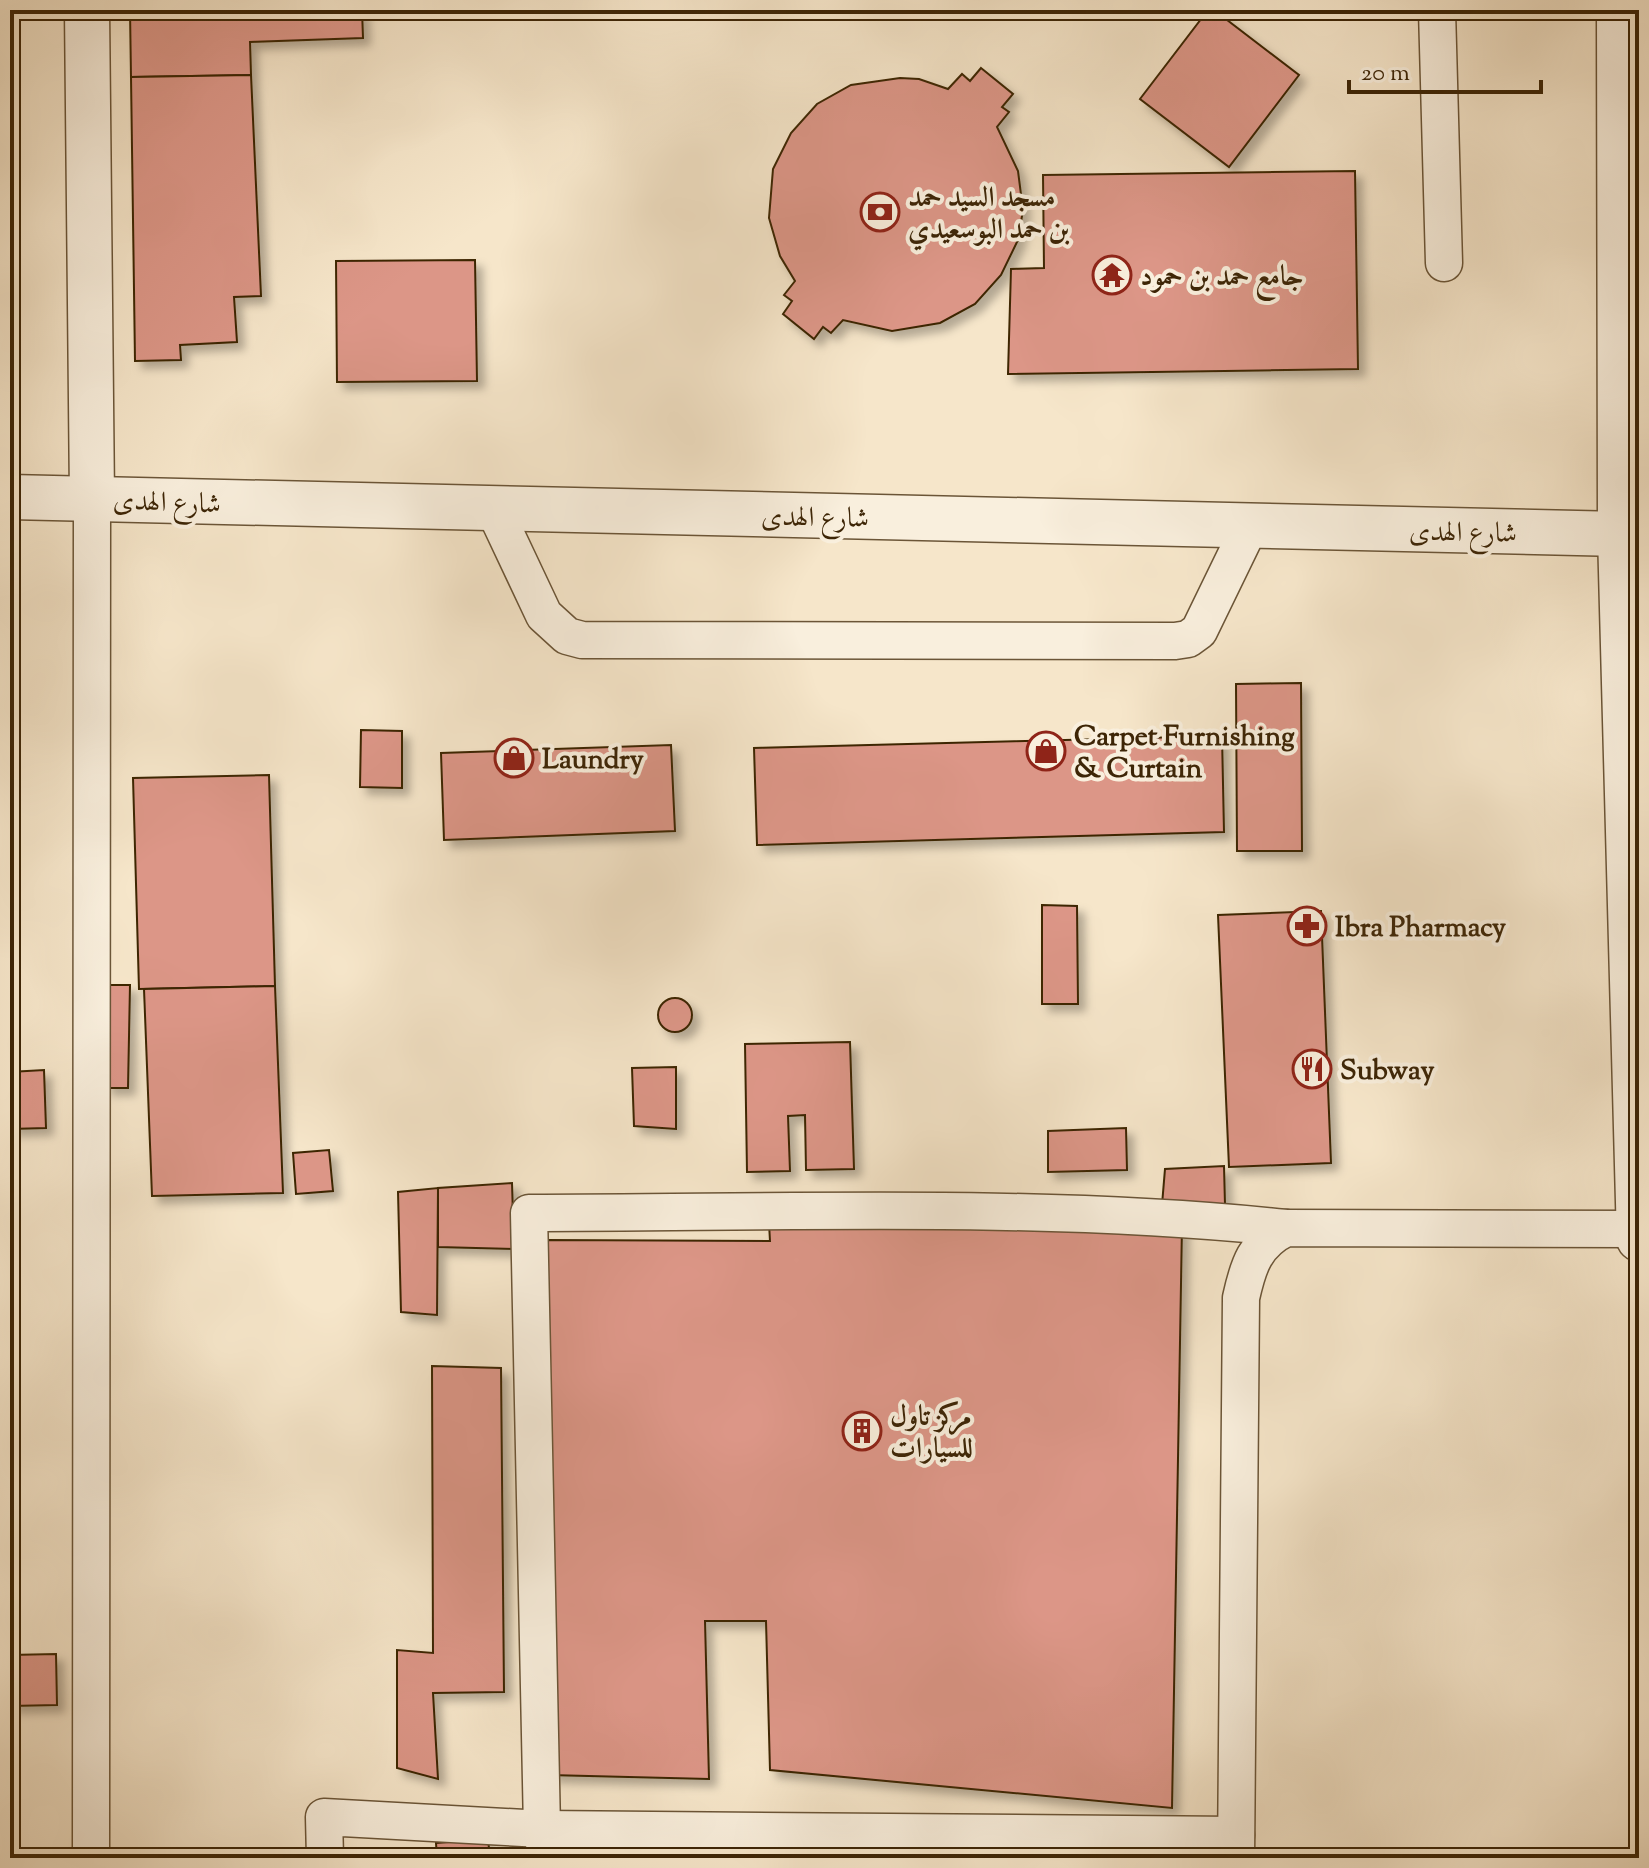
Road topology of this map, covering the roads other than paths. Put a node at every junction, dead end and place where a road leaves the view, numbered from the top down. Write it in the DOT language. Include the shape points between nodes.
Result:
graph roads {
  1 [pos="87,10"];
  2 [pos="1437,10"];
  3 [pos="1619,13"];
  4 [pos="1444,263"];
  5 [pos="10,497"];
  6 [pos="92,498"];
  7 [pos="494,509"];
  8 [pos="1250,526"];
  9 [pos="1620,534"];
  10 [pos="1286,1228"];
  11 [pos="1639,1229"];
  12 [pos="1639,1239"];
  13 [pos="544,1844"];
  14 [pos="1236,1846"];
  15 [pos="91,1858"];
  16 [pos="325,1858"];
  1 -- 6 [label="street"];
  2 -- 4 [label="lane"];
  3 -- 9 [label="street"];
  5 -- 6 [label="street, شارع الهدى"];
  6 -- 7 [label="street, شارع الهدى"];
  6 -- 15 [label="lane"];
  7 -- 8 [label="street, شارع الهدى"];
  7 -- 8 [label="lane" via="544,615 567,636 582,640 1188,639 1199,631"];
  8 -- 9 [label="street, شارع الهدى"];
  9 -- 11 [label="street"];
  10 -- 11 [label="lane"];
  10 -- 13 [label="lane" via="1182,1217 529,1213"];
  10 -- 14 [label="lane" via="1269,1236 1250,1259 1241,1298"];
  11 -- 12 [label="street"];
  13 -- 14 [label="lane"];
  13 -- 16 [label="lane" via="324,1817"];
}
